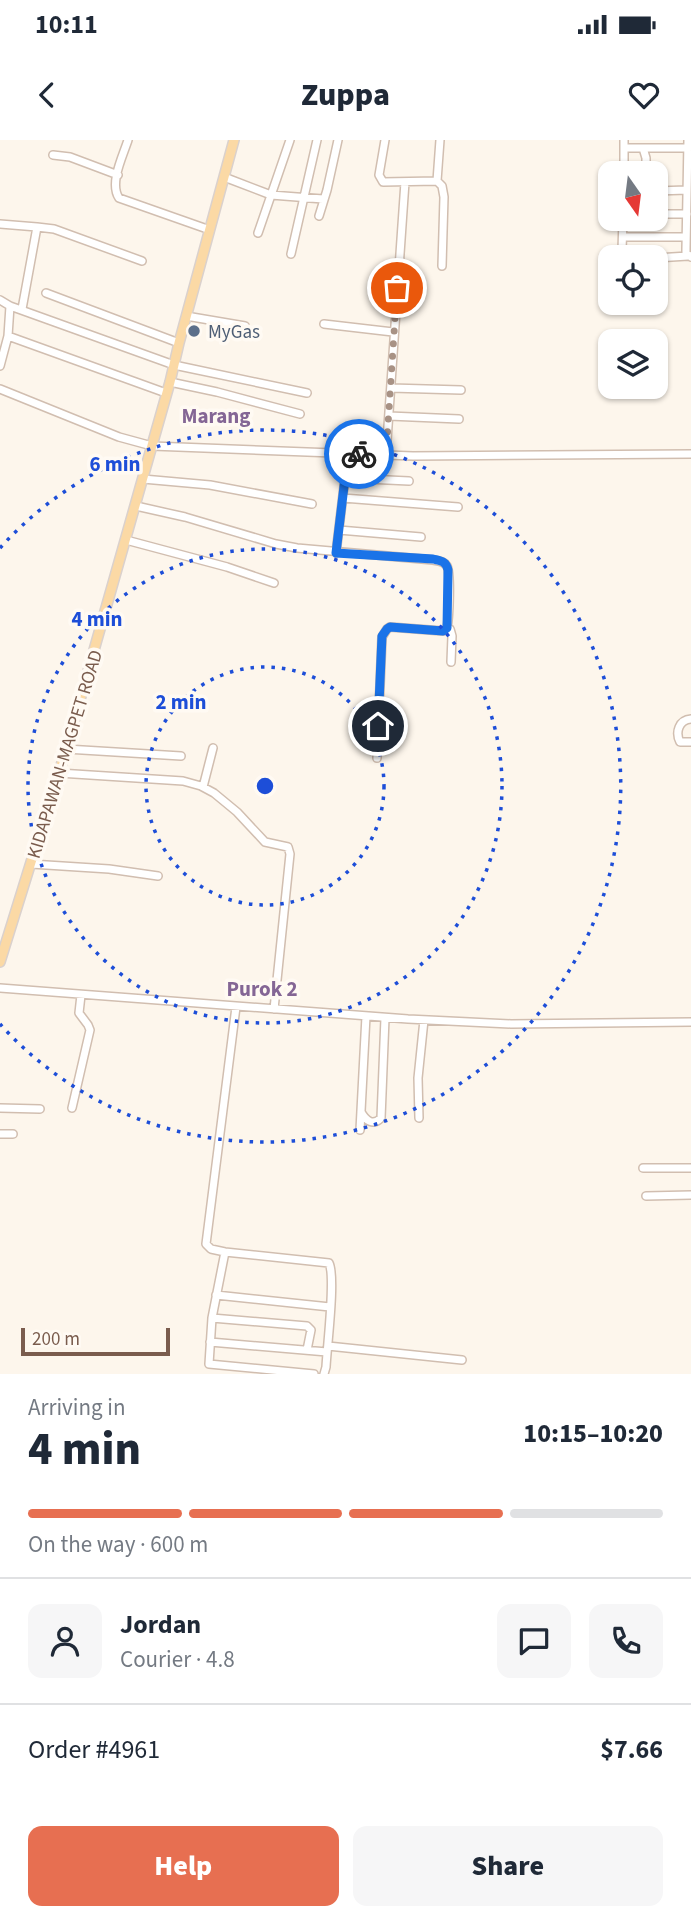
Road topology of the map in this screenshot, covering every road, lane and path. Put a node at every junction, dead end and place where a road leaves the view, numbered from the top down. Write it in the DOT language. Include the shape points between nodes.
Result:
graph roads {
  1 [pos="128,140"];
  2 [pos="234,140"];
  3 [pos="290,140"];
  4 [pos="317,140"];
  5 [pos="338,140"];
  6 [pos="385,140"];
  7 [pos="440,140"];
  8 [pos="624,144"];
  9 [pos="688,144"];
  10 [pos="643,148"];
  11 [pos="53,155"];
  12 [pos="646,161"];
  13 [pos="690,164"];
  14 [pos="118,175"];
  15 [pos="224,177"];
  16 [pos="437,181"];
  17 [pos="405,182"];
  18 [pos="687,190"];
  19 [pos="668,191"];
  20 [pos="271,195"];
  21 [pos="305,197"];
  22 [pos="323,199"];
  23 [pos="668,214"];
  24 [pos="687,214"];
  25 [pos="319,216"];
  26 [pos="0,223"];
  27 [pos="37,227"];
  28 [pos="210,230"];
  29 [pos="623,231"];
  30 [pos="258,233"];
  31 [pos="623,237"];
  32 [pos="686,237"];
  33 [pos="622,245"];
  34 [pos="290,254"];
  35 [pos="690,256"];
  36 [pos="668,257"];
  37 [pos="142,261"];
  38 [pos="442,267"];
  39 [pos="46,293"];
  40 [pos="0,300"];
  41 [pos="10,306"];
  42 [pos="22,309"];
  43 [pos="186,316"];
  44 [pos="324,324"];
  45 [pos="246,326"];
  46 [pos="393,332"];
  47 [pos="8,336"];
  48 [pos="178,343"];
  49 [pos="174,365"];
  50 [pos="0,366"];
  51 [pos="170,382"];
  52 [pos="391,388"];
  53 [pos="0,389"];
  54 [pos="461,390"];
  55 [pos="166,393"];
  56 [pos="307,393"];
  57 [pos="300,414"];
  58 [pos="389,416"];
  59 [pos="458,419"];
  60 [pos="152,446"];
  61 [pos="348,453"];
  62 [pos="691,454"];
  63 [pos="386,455"];
  64 [pos="345,478"];
  65 [pos="143,479"];
  66 [pos="409,481"];
  67 [pos="343,498"];
  68 [pos="312,504"];
  69 [pos="136,506"];
  70 [pos="458,506"];
  71 [pos="339,530"];
  72 [pos="421,537"];
  73 [pos="126,540"];
  74 [pos="336,553"];
  75 [pos="274,583"];
  76 [pos="447,628"];
  77 [pos="452,662"];
  78 [pos="691,719"];
  79 [pos="691,742"];
  80 [pos="214,748"];
  81 [pos="66,749"];
  82 [pos="181,755"];
  83 [pos="377,758"];
  84 [pos="59,773"];
  85 [pos="203,787"];
  86 [pos="31,864"];
  87 [pos="158,876"];
  88 [pos="0,962"];
  89 [pos="0,988"];
  90 [pos="81,995"];
  91 [pos="236,1007"];
  92 [pos="274,1009"];
  93 [pos="366,1016"];
  94 [pos="386,1018"];
  95 [pos="424,1020"];
  96 [pos="691,1022"];
  97 [pos="0,1108"];
  98 [pos="72,1108"];
  99 [pos="40,1109"];
  100 [pos="361,1112"];
  101 [pos="419,1118"];
  102 [pos="360,1130"];
  103 [pos="0,1134"];
  104 [pos="13,1134"];
  105 [pos="643,1168"];
  106 [pos="691,1168"];
  107 [pos="691,1195"];
  108 [pos="646,1196"];
  109 [pos="225,1252"];
  110 [pos="216,1295"];
  111 [pos="330,1307"];
  112 [pos="212,1318"];
  113 [pos="210,1342"];
  114 [pos="327,1349"];
  115 [pos="307,1350"];
  116 [pos="462,1360"];
  117 [pos="314,1374"];
  118 [pos="324,1374"];
  1 -- 14 [label="street"];
  2 -- 15 [label="main road, KIDAPAWAN-MAGPET ROAD"];
  3 -- 20 [label="street"];
  4 -- 21 [label="street"];
  5 -- 22 [label="street"];
  6 -- 17 [label="street" via="381,181"];
  7 -- 16 [label="street"];
  8 -- 10 [label="street"];
  9 -- 10 [label="street"];
  9 -- 13 [label="street"];
  10 -- 12 [label="street"];
  11 -- 14 [label="street"];
  13 -- 18 [label="street"];
  14 -- 28 [label="street" via="119,198"];
  15 -- 20 [label="street"];
  15 -- 28 [label="main road, KIDAPAWAN-MAGPET ROAD"];
  16 -- 17 [label="street"];
  16 -- 38 [label="street" via="444,193"];
  17 -- 46 [label="street"];
  18 -- 19 [label="street"];
  18 -- 24 [label="street"];
  20 -- 21 [label="street"];
  20 -- 30 [label="street"];
  21 -- 22 [label="street"];
  21 -- 34 [label="street"];
  22 -- 25 [label="street"];
  23 -- 24 [label="street"];
  24 -- 32 [label="street"];
  26 -- 27 [label="street"];
  27 -- 37 [label="street"];
  27 -- 42 [label="street"];
  28 -- 43 [label="main road, KIDAPAWAN-MAGPET ROAD"];
  29 -- 31 [label="street"];
  31 -- 32 [label="street"];
  31 -- 33 [label="street"];
  32 -- 35 [label="street"];
  35 -- 36 [label="street"];
  39 -- 48 [label="street"];
  40 -- 41 [label="street"];
  41 -- 42 [label="street"];
  41 -- 47 [label="street"];
  42 -- 49 [label="street"];
  43 -- 45 [label="street"];
  43 -- 48 [label="main road, KIDAPAWAN-MAGPET ROAD"];
  44 -- 46 [label="street"];
  46 -- 52 [label="street"];
  47 -- 50 [label="street"];
  47 -- 55 [label="street"];
  48 -- 49 [label="main road, KIDAPAWAN-MAGPET ROAD"];
  49 -- 51 [label="main road, KIDAPAWAN-MAGPET ROAD"];
  49 -- 56 [label="street"];
  51 -- 55 [label="main road, KIDAPAWAN-MAGPET ROAD"];
  51 -- 57 [label="street"];
  52 -- 54 [label="street"];
  52 -- 58 [label="street"];
  53 -- 60 [label="street"];
  55 -- 60 [label="main road, KIDAPAWAN-MAGPET ROAD"];
  58 -- 59 [label="street"];
  58 -- 63 [label="street"];
  60 -- 61 [label="street"];
  60 -- 65 [label="main road, KIDAPAWAN-MAGPET ROAD"];
  61 -- 63 [label="street"];
  61 -- 64 [label="street"];
  62 -- 63 [label="street"];
  64 -- 66 [label="street"];
  64 -- 67 [label="street"];
  65 -- 68 [label="street" via="210,485"];
  65 -- 69 [label="main road, KIDAPAWAN-MAGPET ROAD"];
  67 -- 70 [label="street"];
  67 -- 71 [label="street"];
  69 -- 73 [label="main road, KIDAPAWAN-MAGPET ROAD"];
  69 -- 74 [label="street" via="276,544"];
  71 -- 72 [label="street"];
  71 -- 74 [label="street"];
  73 -- 75 [label="street"];
  73 -- 81 [label="main road, KIDAPAWAN-MAGPET ROAD"];
  74 -- 76 [label="street" via="443,562 449,576"];
  76 -- 77 [label="street" via="452,636"];
  76 -- 83 [label="street" via="394,627 384,632"];
  78 -- 79 [label="street" via="681,723 678,736 680,742"];
  80 -- 85 [label="street"];
  81 -- 82 [label="street"];
  81 -- 84 [label="main road, KIDAPAWAN-MAGPET ROAD"];
  84 -- 85 [label="street" via="183,781"];
  84 -- 86 [label="main road, KIDAPAWAN-MAGPET ROAD"];
  85 -- 92 [label="street" via="229,804 265,842 289,850"];
  86 -- 87 [label="street"];
  86 -- 88 [label="main road, KIDAPAWAN-MAGPET ROAD"];
  89 -- 90 [label="street"];
  90 -- 91 [label="street"];
  90 -- 98 [label="street" via="79,1013 90,1030"];
  91 -- 92 [label="street"];
  91 -- 109 [label="street" via="206,1242 208,1248"];
  92 -- 93 [label="street"];
  93 -- 94 [label="street"];
  93 -- 100 [label="street"];
  94 -- 95 [label="street"];
  94 -- 100 [label="street" via="381,1118 371,1122"];
  95 -- 96 [label="street"];
  95 -- 101 [label="street"];
  97 -- 99 [label="street"];
  100 -- 102 [label="street"];
  103 -- 104 [label="street"];
  105 -- 106 [label="street"];
  107 -- 108 [label="street"];
  109 -- 110 [label="street"];
  109 -- 111 [label="street" via="327,1261 332,1268"];
  110 -- 111 [label="street"];
  110 -- 112 [label="street"];
  111 -- 114 [label="street"];
  112 -- 113 [label="street"];
  112 -- 115 [label="street" via="307,1326 311,1330"];
  113 -- 115 [label="street"];
  113 -- 117 [label="street" via="211,1366"];
  114 -- 115 [label="street"];
  114 -- 116 [label="street"];
  114 -- 118 [label="street"];
}
